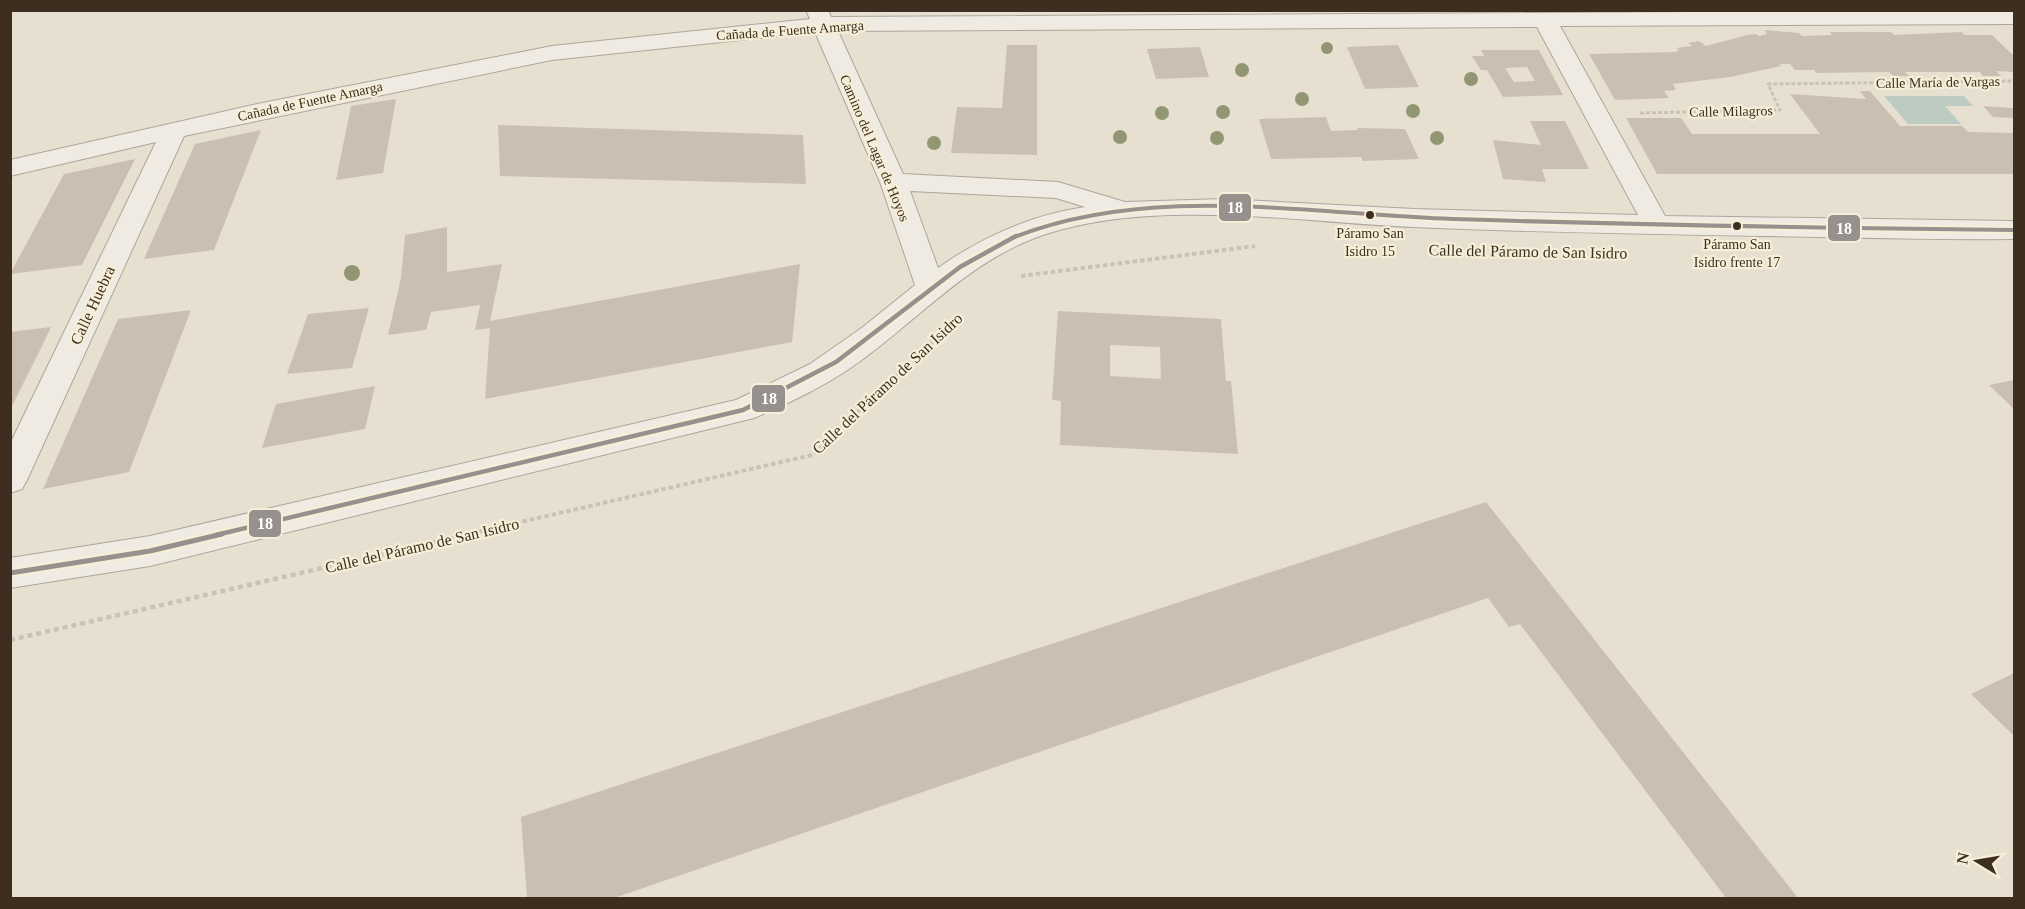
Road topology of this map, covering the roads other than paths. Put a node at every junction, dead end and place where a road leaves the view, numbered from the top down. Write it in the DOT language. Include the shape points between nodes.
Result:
graph roads {
  1 [pos="2014,16"];
  2 [pos="820,17"];
  3 [pos="1544,18"];
  4 [pos="174,130"];
  5 [pos="10,168"];
  6 [pos="893,182"];
  7 [pos="1121,210"];
  8 [pos="1657,226"];
  9 [pos="2014,230"];
  10 [pos="930,286"];
  11 [pos="10,480"];
  12 [pos="10,573"];
  1 -- 3 [label="street, Cañada de Fuente Amarga"];
  2 -- 3 [label="street, Cañada de Fuente Amarga"];
  2 -- 4 [label="street, Cañada de Fuente Amarga" via="552,53"];
  2 -- 6 [label="street, Camino del Lagar de Hoyos"];
  3 -- 8 [label="street"];
  4 -- 5 [label="street, Cañada de Fuente Amarga"];
  4 -- 11 [label="street, Calle Huebra"];
  6 -- 7 [label="street, Calle del Páramo de San Isidro" via="1058,190"];
  6 -- 10 [label="street, Camino del Lagar de Hoyos"];
  7 -- 8 [label="street, Calle del Páramo de San Isidro" via="1184,207"];
  7 -- 10 [label="street, Calle del Páramo de San Isidro" via="1035,228 974,256"];
  8 -- 9 [label="street, Calle del Páramo de San Isidro"];
  10 -- 12 [label="street, Calle del Páramo de San Isidro" via="821,372 743,410 150,551"];
}
